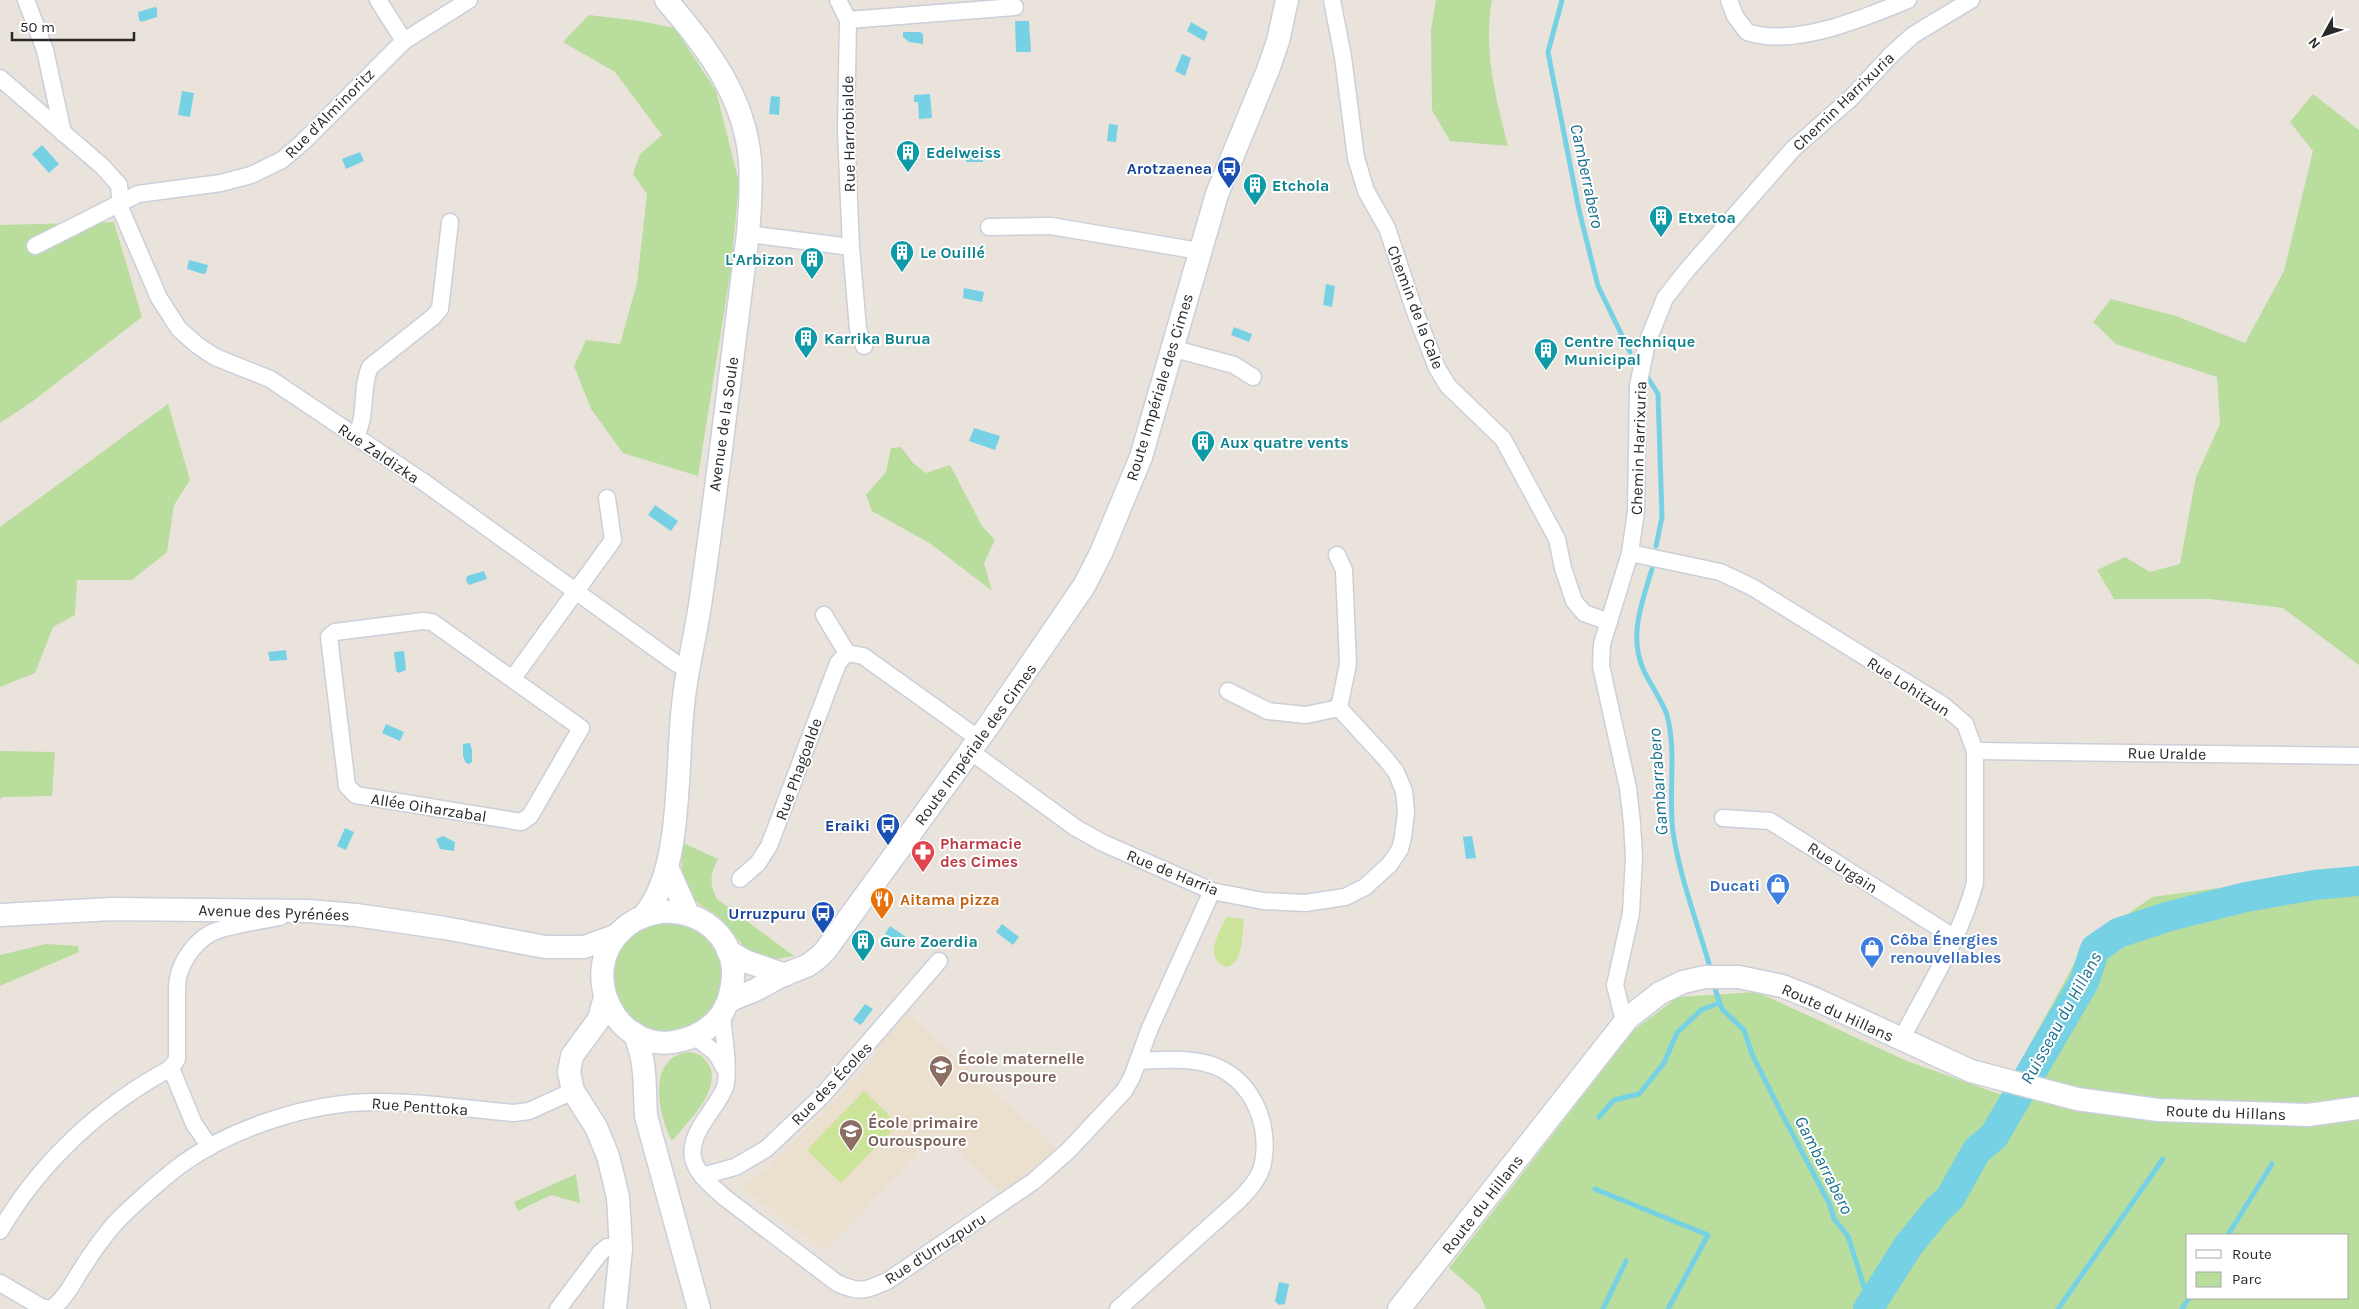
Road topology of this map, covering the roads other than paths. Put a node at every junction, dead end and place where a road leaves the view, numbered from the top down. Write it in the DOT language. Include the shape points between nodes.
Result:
graph roads {
  1 [pos="26,0"];
  2 [pos="378,0"];
  3 [pos="469,0"];
  4 [pos="666,0"];
  5 [pos="838,0"];
  6 [pos="1287,0"];
  7 [pos="1332,0"];
  8 [pos="1729,0"];
  9 [pos="1908,0"];
  10 [pos="1971,0"];
  11 [pos="1947,6"];
  12 [pos="1015,7"];
  13 [pos="848,20"];
  14 [pos="404,41"];
  15 [pos="0,78"];
  16 [pos="63,133"];
  17 [pos="121,204"];
  18 [pos="450,222"];
  19 [pos="989,227"];
  20 [pos="748,234"];
  21 [pos="35,246"];
  22 [pos="851,247"];
  23 [pos="1199,252"];
  24 [pos="864,346"];
  25 [pos="1172,348"];
  26 [pos="1253,377"];
  27 [pos="355,437"];
  28 [pos="607,498"];
  29 [pos="1630,553"];
  30 [pos="1337,555"];
  31 [pos="576,591"];
  32 [pos="824,615"];
  33 [pos="1609,622"];
  34 [pos="847,653"];
  35 [pos="688,666"];
  36 [pos="513,678"];
  37 [pos="1228,691"];
  38 [pos="1339,708"];
  39 [pos="974,745"];
  40 [pos="1975,751"];
  41 [pos="2359,756"];
  42 [pos="1723,818"];
  43 [pos="668,869"];
  44 [pos="740,879"];
  45 [pos="1212,891"];
  46 [pos="308,911"];
  47 [pos="645,914"];
  48 [pos="688,914"];
  49 [pos="0,915"];
  50 [pos="615,936"];
  51 [pos="1955,938"];
  52 [pos="545,947"];
  53 [pos="728,951"];
  54 [pos="939,962"];
  55 [pos="602,972"];
  56 [pos="785,975"];
  57 [pos="605,997"];
  58 [pos="725,1008"];
  59 [pos="1628,1018"];
  60 [pos="632,1032"];
  61 [pos="695,1037"];
  62 [pos="1901,1040"];
  63 [pos="584,1041"];
  64 [pos="671,1043"];
  65 [pos="1138,1061"];
  66 [pos="171,1068"];
  67 [pos="726,1071"];
  68 [pos="646,1077"];
  69 [pos="573,1091"];
  70 [pos="2359,1108"];
  71 [pos="210,1147"];
  72 [pos="702,1176"];
  73 [pos="0,1231"];
  74 [pos="621,1249"];
  75 [pos="0,1283"];
  76 [pos="558,1309"];
  77 [pos="615,1309"];
  78 [pos="699,1309"];
  79 [pos="1118,1309"];
  80 [pos="1399,1309"];
  1 -- 16 [label="street" via="46,50"];
  2 -- 14 [label="street"];
  3 -- 14 [label="street, Rue d'Alminoritz"];
  4 -- 20 [label="street, Avenue de la Soule" via="715,62 733,95 746,132 751,192"];
  5 -- 13 [label="street, Rue Harrobialde"];
  6 -- 23 [label="street, Route Impériale des Cimes" via="1278,40 1217,194"];
  7 -- 33 [label="street, Chemin de la Cale" via="1356,158 1366,191 1387,228 1437,368 1448,386 1503,439 1557,540 1574,601 1584,613"];
  8 -- 9 [label="street" via="1735,16 1747,32 1772,37 1829,28"];
  10 -- 11 [label="street, Chemin Harrixuria"];
  11 -- 29 [label="street, Chemin Harrixuria" via="1793,150 1666,298 1647,343 1638,386 1636,511"];
  12 -- 13 [label="street"];
  13 -- 22 [label="street, Rue Harrobialde" via="846,131"];
  14 -- 17 [label="street, Rue d'Alminoritz" via="282,160 251,175 221,183 138,194"];
  15 -- 16 [label="street, Rue Zaldizka"];
  16 -- 17 [label="street, Rue Zaldizka" via="119,185"];
  17 -- 21 [label="street, Rue d'Alminoritz"];
  17 -- 27 [label="street, Rue Zaldizka" via="158,298 179,330 215,358 270,379"];
  18 -- 27 [label="street" via="440,309 370,367 366,375 360,429"];
  19 -- 23 [label="street" via="1051,226"];
  20 -- 22 [label="street"];
  20 -- 35 [label="street, Avenue de la Soule" via="700,606"];
  22 -- 24 [label="street, Rue Harrobialde" via="858,329"];
  23 -- 25 [label="street, Route Impériale des Cimes"];
  25 -- 26 [label="street" via="1234,365"];
  25 -- 39 [label="street, Route Impériale des Cimes" via="1141,457 1101,553 1084,586"];
  27 -- 31 [label="street, Rue Zaldizka"];
  28 -- 31 [label="street" via="613,540"];
  29 -- 33 [label="street, Chemin Harrixuria"];
  29 -- 40 [label="street, Rue Lohitzun" via="1720,572 1752,587 1942,705 1964,724"];
  30 -- 38 [label="street" via="1344,570 1348,664"];
  31 -- 35 [label="street, Rue Zaldizka" via="677,664"];
  31 -- 36 [label="street"];
  32 -- 34 [label="street"];
  33 -- 59 [label="street, Chemin Harrixuria" via="1602,644 1601,666 1628,788 1634,848 1631,913 1615,985 1622,1013"];
  34 -- 39 [label="street" via="863,656"];
  34 -- 44 [label="street, Rue Phagoalde" via="838,663 769,846 758,863"];
  35 -- 43 [label="street, Avenue de la Soule"];
  36 -- 36 [label="street, Allée Oiharzabal" via="432,622 335,632 330,637 347,786 356,795 520,822 530,816 582,728"];
  37 -- 38 [label="street" via="1268,711 1306,715"];
  38 -- 45 [label="street, Rue de Harria" via="1396,772 1404,791 1403,837 1400,849 1390,864 1365,887 1345,897 1305,903"];
  39 -- 45 [label="street, Rue de Harria" via="1076,828"];
  39 -- 56 [label="street, Route Impériale des Cimes" via="825,951 810,965"];
  40 -- 41 [label="street, Rue Uralde"];
  40 -- 51 [label="street, Rue Lohitzun" via="1974,883"];
  42 -- 51 [label="street, Rue Urgain" via="1770,821"];
  43 -- 47 [label="street, Avenue de la Soule" via="654,904"];
  43 -- 48 [label="street, Avenue de la Soule"];
  45 -- 65 [label="street, Rue d'Urruzpuru"];
  46 -- 49 [label="street, Avenue des Pyrénées" via="121,909"];
  46 -- 52 [label="street, Avenue des Pyrénées" via="445,928"];
  46 -- 66 [label="street" via="213,932 194,948 178,975 177,1059"];
  47 -- 48 [label="street" via="666,911"];
  47 -- 50 [label="street" via="628,923"];
  48 -- 53 [label="street" via="712,928"];
  50 -- 52 [label="street, Avenue des Pyrénées" via="584,947"];
  50 -- 55 [label="street" via="606,953"];
  51 -- 62 [label="street, Rue Lohitzun"];
  52 -- 55 [label="street, Avenue des Pyrénées"];
  53 -- 56 [label="street" via="744,961"];
  53 -- 58 [label="street" via="733,968 733,986"];
  54 -- 72 [label="street, Rue des Écoles" via="822,1096 766,1149 735,1167"];
  55 -- 57 [label="street"];
  56 -- 58 [label="street, Route Impériale des Cimes"];
  57 -- 60 [label="street" via="615,1016"];
  57 -- 63 [label="street" via="599,1019"];
  58 -- 61 [label="street" via="710,1027"];
  58 -- 67 [label="street, Rue d'Urruzpuru"];
  59 -- 62 [label="street, Route du Hillans" via="1660,993 1683,982 1739,977 1782,986"];
  59 -- 80 [label="street, Route du Hillans"];
  60 -- 63 [label="street" via="606,1033"];
  60 -- 64 [label="street" via="652,1041"];
  60 -- 68 [label="street" via="642,1051"];
  61 -- 64 [label="street"];
  61 -- 67 [label="street" via="716,1053"];
  62 -- 70 [label="street, Route du Hillans" via="1971,1071 2077,1099 2158,1110 2308,1115"];
  63 -- 69 [label="street" via="572,1056 569,1072"];
  64 -- 68 [label="street"];
  65 -- 72 [label="street, Rue d'Urruzpuru" via="1124,1091 1057,1162 994,1210 890,1280 872,1288 859,1291 838,1283 724,1197"];
  65 -- 79 [label="street" via="1200,1062 1218,1067 1235,1078 1252,1098 1263,1121 1263,1164 1254,1183 1238,1201"];
  66 -- 71 [label="street" via="194,1124"];
  66 -- 73 [label="street" via="127,1095 81,1131 44,1169"];
  67 -- 72 [label="street, Rue d'Urruzpuru" via="726,1085 721,1096 692,1140 695,1166"];
  68 -- 78 [label="street" via="646,1116"];
  69 -- 71 [label="street, Rue Penttoka" via="529,1111 514,1113 418,1103 369,1102 327,1106 248,1130"];
  69 -- 74 [label="street" via="596,1127 608,1156 620,1211"];
  71 -- 75 [label="street, Rue Penttoka" via="151,1189 120,1218 96,1247 60,1302 51,1309 41,1307"];
  74 -- 76 [label="street" via="607,1247 594,1259"];
  74 -- 77 [label="street"];
}
